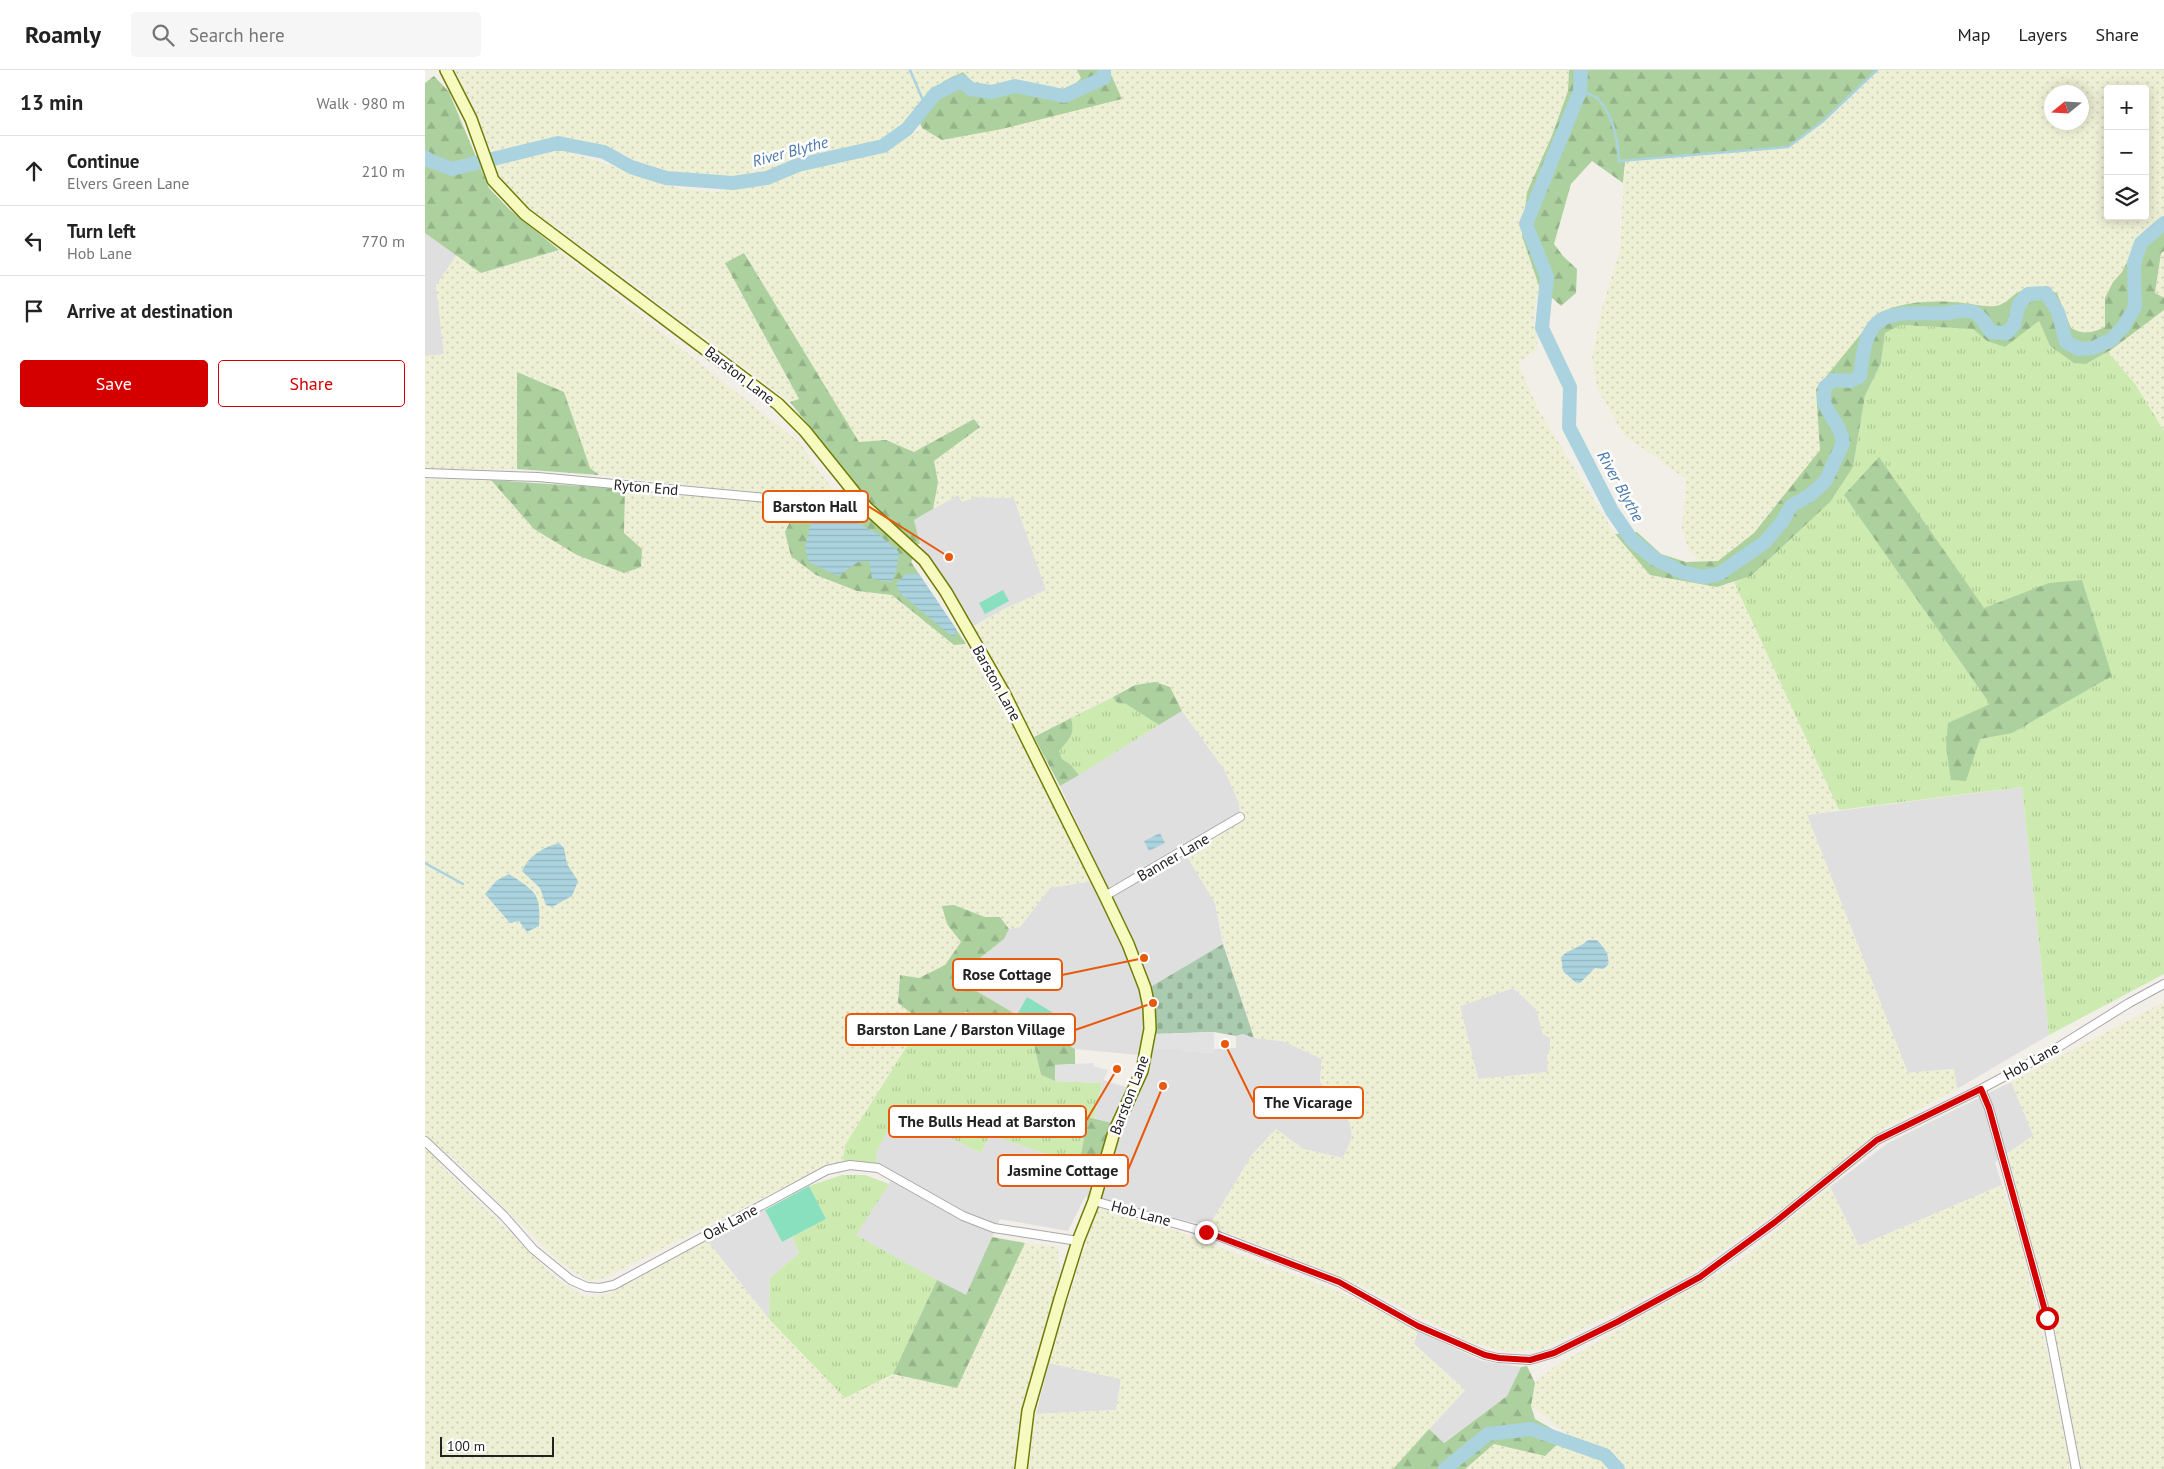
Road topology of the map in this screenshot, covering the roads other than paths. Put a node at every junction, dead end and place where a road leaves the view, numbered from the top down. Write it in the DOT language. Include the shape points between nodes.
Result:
graph roads {
  1 [pos="446,70"];
  2 [pos="425,473"];
  3 [pos="866,507"];
  4 [pos="1241,817"];
  5 [pos="1105,896"];
  6 [pos="2164,984"];
  7 [pos="1981,1089"];
  8 [pos="425,1141"];
  9 [pos="1094,1201"];
  10 [pos="1078,1241"];
  11 [pos="1021,1469"];
  12 [pos="2075,1469"];
  1 -- 3 [label="street, Barston Lane" via="471,119 493,180 525,214 778,404 805,431"];
  2 -- 3 [label="street, Ryton End" via="538,477"];
  3 -- 5 [label="street, Barston Lane" via="924,560 946,592 1004,693"];
  4 -- 5 [label="street, Banner Lane"];
  5 -- 9 [label="street, Barston Lane" via="1145,988 1150,1029 1141,1071 1115,1132"];
  6 -- 7 [label="street, Hob Lane"];
  7 -- 9 [label="street, Hob Lane" via="1877,1140 1700,1277 1562,1349 1530,1360 1485,1355 1418,1326 1339,1282 1213,1234"];
  7 -- 12 [label="street" via="2047,1318"];
  8 -- 10 [label="street, Oak Lane" via="504,1216 533,1249 571,1280 587,1287 614,1285 827,1170 850,1165 878,1168 963,1216 994,1228"];
  9 -- 10 [label="street, Barston Lane"];
  10 -- 11 [label="street, Barston Lane" via="1028,1411"];
}
